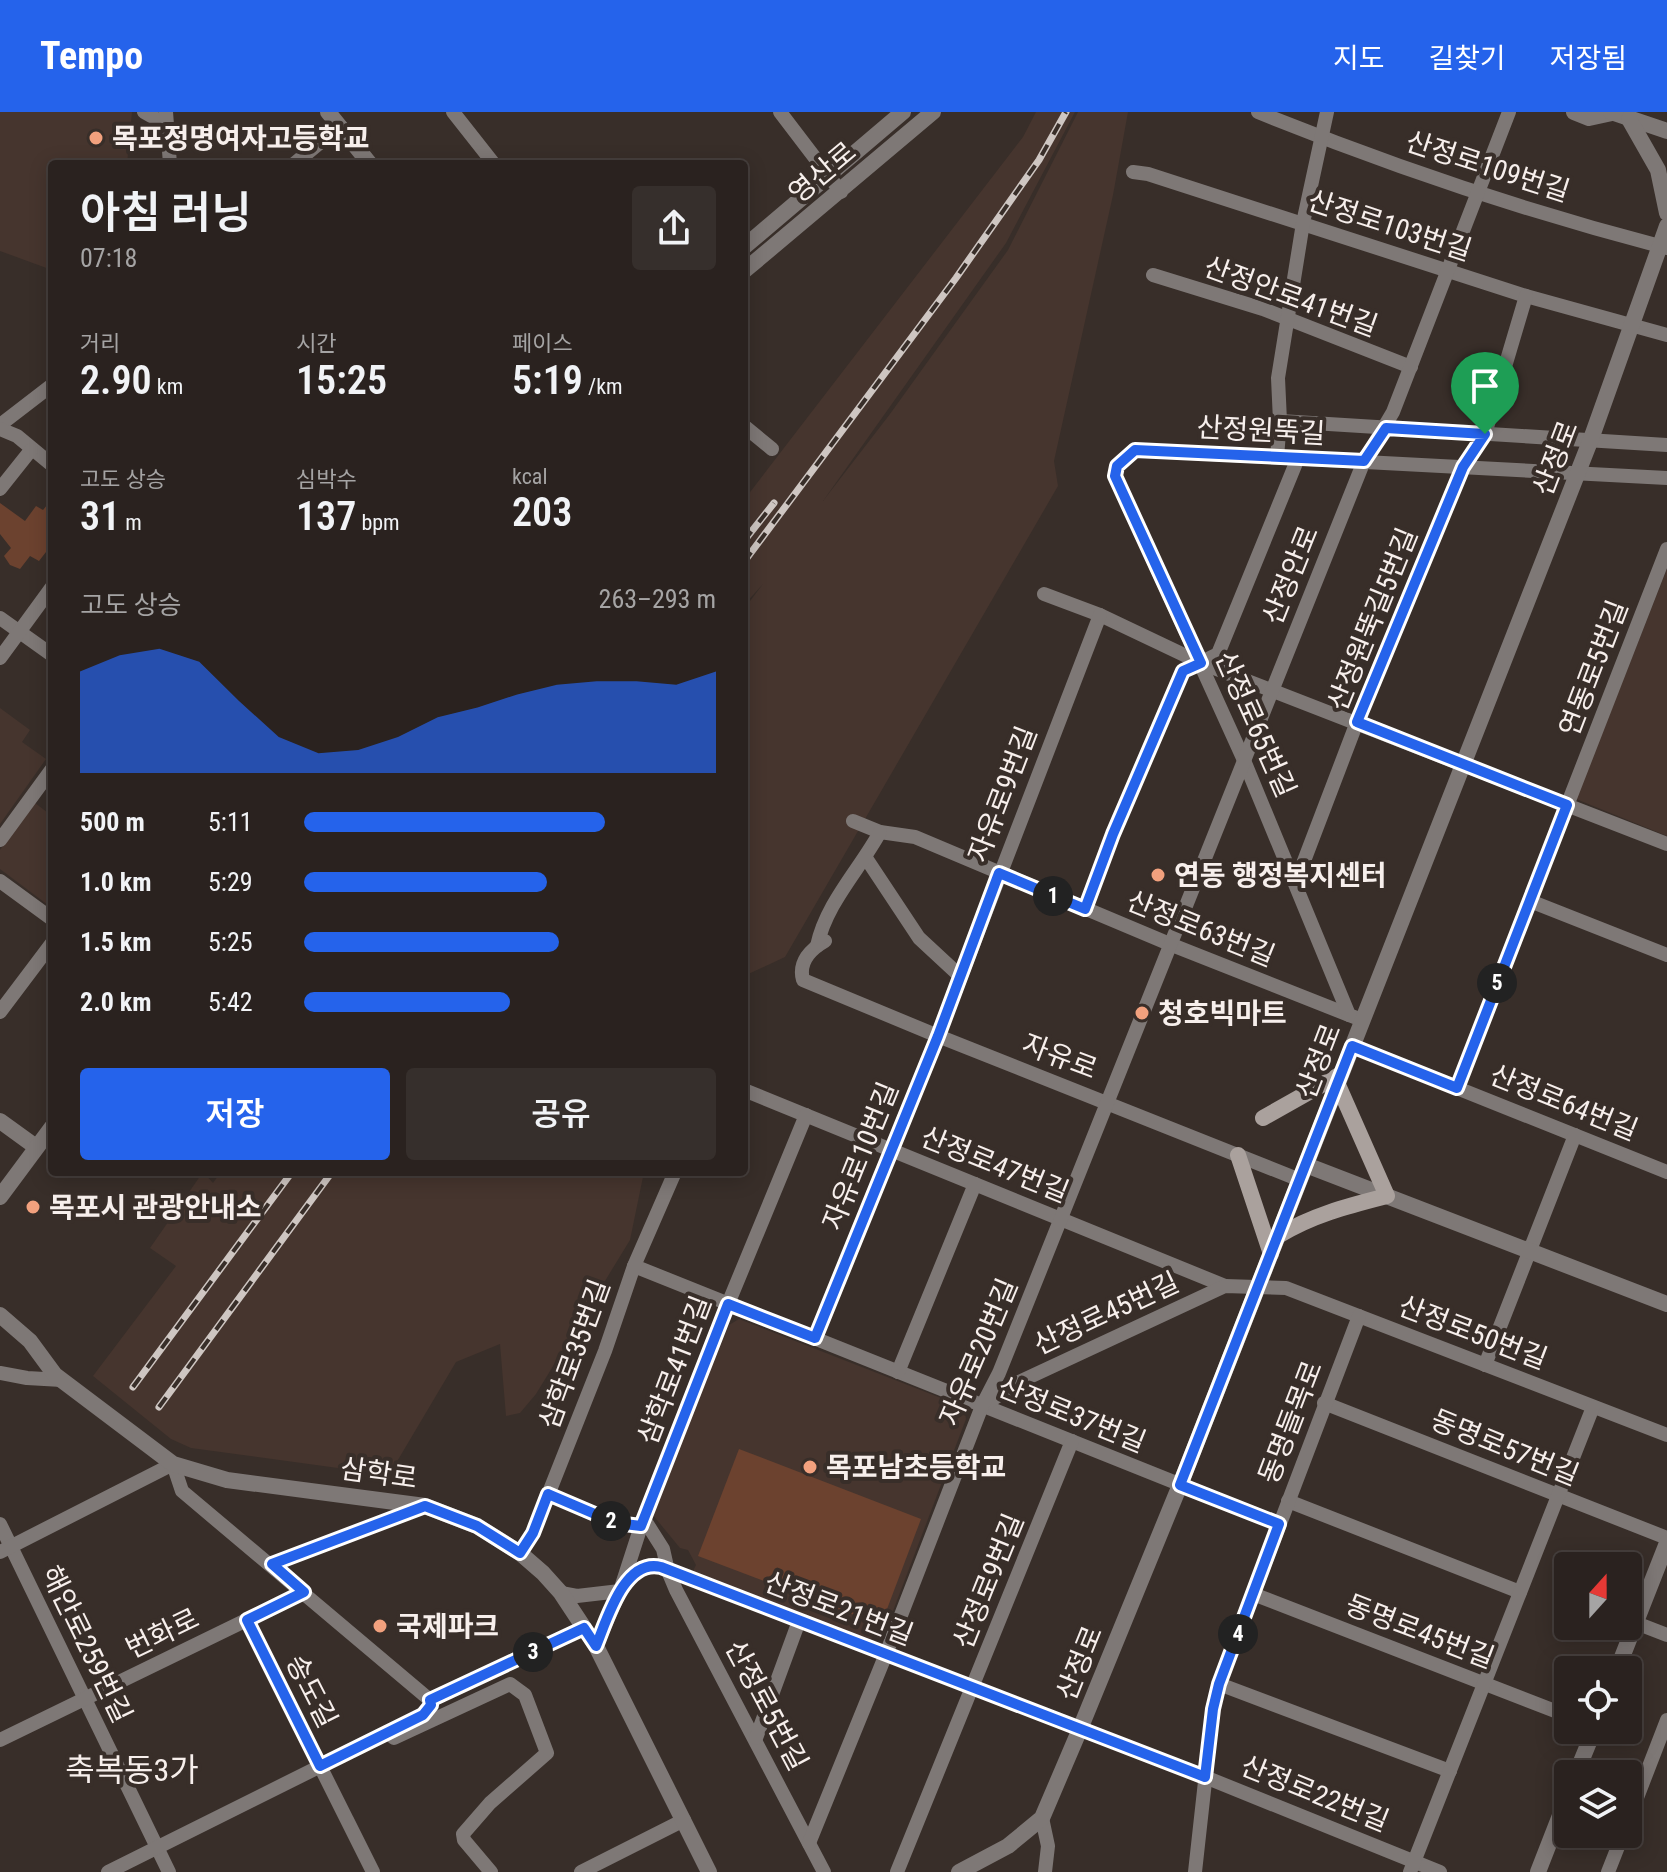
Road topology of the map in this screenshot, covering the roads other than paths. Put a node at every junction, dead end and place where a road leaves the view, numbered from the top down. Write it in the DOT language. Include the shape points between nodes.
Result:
graph roads {
  1 [pos="144,112"];
  2 [pos="328,112"];
  3 [pos="453,112"];
  4 [pos="780,112"];
  5 [pos="903,112"];
  6 [pos="933,112"];
  7 [pos="1258,112"];
  8 [pos="1327,112"];
  9 [pos="1509,112"];
  10 [pos="1574,112"];
  11 [pos="1611,112"];
  12 [pos="166,118"];
  13 [pos="1629,119"];
  14 [pos="340,126"];
  15 [pos="1667,131"];
  16 [pos="1323,138"];
  17 [pos="170,160"];
  18 [pos="299,160"];
  19 [pos="367,160"];
  20 [pos="491,160"];
  21 [pos="1133,172"];
  22 [pos="828,176"];
  23 [pos="841,192"];
  24 [pos="1477,192"];
  25 [pos="1667,213"];
  26 [pos="1303,223"];
  27 [pos="1667,226"];
  28 [pos="748,244"];
  29 [pos="1664,247"];
  30 [pos="748,268"];
  31 [pos="1447,270"];
  32 [pos="1153,275"];
  33 [pos="1526,296"];
  34 [pos="1289,320"];
  35 [pos="1632,326"];
  36 [pos="1667,335"];
  37 [pos="1411,367"];
  38 [pos="48,388"];
  39 [pos="1280,421"];
  40 [pos="0,427"];
  41 [pos="1386,428"];
  42 [pos="748,429"];
  43 [pos="1485,434"];
  44 [pos="1591,439"];
  45 [pos="1667,445"];
  46 [pos="772,449"];
  47 [pos="31,450"];
  48 [pos="1135,450"];
  49 [pos="1277,457"];
  50 [pos="1298,458"];
  51 [pos="1364,461"];
  52 [pos="48,462"];
  53 [pos="1463,467"];
  54 [pos="1578,472"];
  55 [pos="1667,478"];
  56 [pos="0,489"];
  57 [pos="1667,549"];
  58 [pos="48,592"];
  59 [pos="1044,594"];
  60 [pos="1100,615"];
  61 [pos="0,618"];
  62 [pos="19,632"];
  63 [pos="48,652"];
  64 [pos="0,658"];
  65 [pos="1201,663"];
  66 [pos="1271,689"];
  67 [pos="1357,722"];
  68 [pos="1243,758"];
  69 [pos="1463,764"];
  70 [pos="48,774"];
  71 [pos="1567,805"];
  72 [pos="853,821"];
  73 [pos="880,832"];
  74 [pos="0,840"];
  75 [pos="1667,844"];
  76 [pos="866,858"];
  77 [pos="999,873"];
  78 [pos="0,881"];
  79 [pos="1296,882"];
  80 [pos="1530,901"];
  81 [pos="1085,909"];
  82 [pos="48,916"];
  83 [pos="1172,945"];
  84 [pos="48,948"];
  85 [pos="1667,955"];
  86 [pos="960,976"];
  87 [pos="954,993"];
  88 [pos="0,1012"];
  89 [pos="1356,1018"];
  90 [pos="938,1036"];
  91 [pos="1352,1046"];
  92 [pos="1126,1061"];
  93 [pos="1340,1079"];
  94 [pos="1457,1088"];
  95 [pos="748,1092"];
  96 [pos="1109,1102"];
  97 [pos="806,1115"];
  98 [pos="1263,1118"];
  99 [pos="0,1121"];
  100 [pos="48,1132"];
  101 [pos="1575,1135"];
  102 [pos="36,1147"];
  103 [pos="891,1150"];
  104 [pos="1238,1155"];
  105 [pos="1303,1172"];
  106 [pos="1667,1172"];
  107 [pos="673,1176"];
  108 [pos="975,1184"];
  109 [pos="1387,1196"];
  110 [pos="0,1197"];
  111 [pos="1061,1219"];
  112 [pos="1278,1236"];
  113 [pos="1530,1251"];
  114 [pos="1271,1254"];
  115 [pos="634,1266"];
  116 [pos="1225,1286"];
  117 [pos="1257,1288"];
  118 [pos="728,1304"];
  119 [pos="1667,1304"];
  120 [pos="0,1315"];
  121 [pos="1359,1316"];
  122 [pos="815,1338"];
  123 [pos="1485,1365"];
  124 [pos="898,1372"];
  125 [pos="0,1373"];
  126 [pos="62,1380"];
  127 [pos="1324,1403"];
  128 [pos="982,1406"];
  129 [pos="1593,1407"];
  130 [pos="1667,1435"];
  131 [pos="1072,1441"];
  132 [pos="173,1464"];
  133 [pos="1180,1485"];
  134 [pos="548,1494"];
  135 [pos="1558,1496"];
  136 [pos="1288,1501"];
  137 [pos="425,1506"];
  138 [pos="642,1522"];
  139 [pos="0,1524"];
  140 [pos="1279,1524"];
  141 [pos="1667,1541"];
  142 [pos="6,1550"];
  143 [pos="520,1553"];
  144 [pos="272,1564"];
  145 [pos="1663,1567"];
  146 [pos="668,1571"];
  147 [pos="622,1588"];
  148 [pos="304,1592"];
  149 [pos="1520,1592"];
  150 [pos="561,1593"];
  151 [pos="1253,1594"];
  152 [pos="1642,1611"];
  153 [pos="247,1620"];
  154 [pos="799,1621"];
  155 [pos="1642,1625"];
  156 [pos="584,1628"];
  157 [pos="1667,1635"];
  158 [pos="596,1646"];
  159 [pos="886,1654"];
  160 [pos="1219,1684"];
  161 [pos="1484,1684"];
  162 [pos="974,1687"];
  163 [pos="84,1700"];
  164 [pos="430,1700"];
  165 [pos="1554,1711"];
  166 [pos="1667,1720"];
  167 [pos="1080,1729"];
  168 [pos="387,1732"];
  169 [pos="756,1738"];
  170 [pos="0,1740"];
  171 [pos="320,1766"];
  172 [pos="1450,1771"];
  173 [pos="1205,1777"];
  174 [pos="1642,1782"];
  175 [pos="1042,1818"];
  176 [pos="684,1820"];
  177 [pos="1554,1831"];
  178 [pos="809,1843"];
  179 [pos="157,1847"];
  180 [pos="1618,1848"];
  181 [pos="1412,1867"];
  182 [pos="1611,1871"];
  183 [pos="108,1872"];
  184 [pos="169,1872"];
  185 [pos="373,1872"];
  186 [pos="491,1872"];
  187 [pos="581,1872"];
  188 [pos="709,1872"];
  189 [pos="824,1872"];
  190 [pos="897,1872"];
  191 [pos="959,1872"];
  192 [pos="1045,1872"];
  193 [pos="1195,1872"];
  194 [pos="1440,1872"];
  195 [pos="1538,1872"];
  1 -- 12 [label="street"];
  2 -- 14 [label="street"];
  3 -- 20 [label="street"];
  4 -- 22 [label="street"];
  5 -- 22 [label="street, 영산로"];
  6 -- 23 [label="street, 영산로"];
  7 -- 16 [label="street, 산정로109번길"];
  8 -- 16 [label="street"];
  9 -- 24 [label="street, 산정안로"];
  10 -- 11 [label="street" via="1589,118"];
  11 -- 13 [label="street"];
  12 -- 17 [label="street"];
  13 -- 15 [label="street"];
  13 -- 25 [label="street" via="1658,170"];
  14 -- 18 [label="street"];
  14 -- 19 [label="street"];
  16 -- 24 [label="street, 산정로109번길"];
  16 -- 26 [label="street"];
  21 -- 26 [label="street, 산정로103번길"];
  22 -- 23 [label="street"];
  22 -- 28 [label="street, 영산로"];
  23 -- 30 [label="street, 영산로"];
  24 -- 29 [label="street, 산정로109번길"];
  24 -- 31 [label="street, 산정안로"];
  26 -- 31 [label="street, 산정로103번길"];
  26 -- 34 [label="street"];
  27 -- 29 [label="street, 산정로"];
  29 -- 35 [label="street, 산정로"];
  31 -- 33 [label="street, 산정로103번길"];
  31 -- 37 [label="street, 산정안로"];
  32 -- 34 [label="street, 산정안로41번길"];
  33 -- 35 [label="street, 산정로103번길"];
  33 -- 43 [label="street, 산정원뚝길5번길"];
  34 -- 37 [label="street, 산정안로41번길"];
  34 -- 39 [label="street" via="1278,378"];
  35 -- 36 [label="street, 산정로103번길"];
  35 -- 44 [label="street, 산정로"];
  37 -- 41 [label="street, 산정안로"];
  38 -- 40 [label="street"];
  39 -- 41 [label="street"];
  39 -- 49 [label="street"];
  40 -- 47 [label="street"];
  41 -- 43 [label="street"];
  41 -- 51 [label="street, 산정안로"];
  42 -- 46 [label="street"];
  43 -- 44 [label="street"];
  43 -- 53 [label="street, 산정원뚝길5번길"];
  44 -- 45 [label="street"];
  44 -- 54 [label="street, 산정로"];
  47 -- 52 [label="street"];
  47 -- 56 [label="street"];
  48 -- 49 [label="street, 산정원뚝길"];
  48 -- 65 [label="street, 산정로65번길" via="1117,466 1115,476"];
  49 -- 50 [label="street, 산정원뚝길"];
  50 -- 51 [label="street, 산정원뚝길"];
  50 -- 65 [label="street" via="1218,654"];
  51 -- 53 [label="street, 산정원뚝길"];
  51 -- 66 [label="street, 산정안로"];
  53 -- 54 [label="street, 산정원뚝길"];
  53 -- 67 [label="street, 산정원뚝길5번길"];
  54 -- 55 [label="street, 산정원뚝길"];
  54 -- 69 [label="street, 산정로"];
  57 -- 71 [label="street, 연동로5번길"];
  58 -- 62 [label="street"];
  59 -- 60 [label="street"];
  60 -- 65 [label="street"];
  60 -- 77 [label="street, 자유로9번길"];
  61 -- 62 [label="street"];
  62 -- 63 [label="street"];
  62 -- 64 [label="street"];
  65 -- 66 [label="street"];
  65 -- 68 [label="street, 산정로65번길"];
  65 -- 81 [label="street" via="1183,671"];
  66 -- 67 [label="street"];
  66 -- 68 [label="street, 산정안로"];
  67 -- 69 [label="street"];
  67 -- 79 [label="street, 산정원뚝길5번길"];
  68 -- 79 [label="street, 산정로65번길"];
  68 -- 83 [label="street, 산정안로"];
  69 -- 71 [label="street"];
  69 -- 89 [label="street, 산정로"];
  70 -- 74 [label="street"];
  71 -- 75 [label="street"];
  71 -- 80 [label="street, 연동로5번길"];
  72 -- 73 [label="street, 산정로63번길"];
  73 -- 76 [label="street"];
  73 -- 77 [label="street, 산정로63번길" via="915,837"];
  76 -- 86 [label="street" via="919,938"];
  76 -- 90 [label="street, 자유로" via="820,931 821,943 810,949 803,980"];
  77 -- 81 [label="street, 산정로63번길"];
  77 -- 86 [label="street, 자유로9번길"];
  78 -- 82 [label="street"];
  79 -- 89 [label="street, 산정로65번길"];
  80 -- 85 [label="street"];
  80 -- 94 [label="street, 연동로5번길"];
  81 -- 83 [label="street, 산정로63번길"];
  83 -- 89 [label="street, 산정로63번길"];
  83 -- 92 [label="street, 산정안로"];
  84 -- 88 [label="street"];
  86 -- 87 [label="street, 자유로9번길"];
  87 -- 90 [label="street, 자유로10번길"];
  89 -- 91 [label="street, 산정로"];
  90 -- 96 [label="street, 자유로"];
  90 -- 103 [label="street, 자유로10번길"];
  91 -- 93 [label="street, 산정로"];
  91 -- 94 [label="street, 산정로64번길"];
  92 -- 96 [label="street, 자유로20번길"];
  93 -- 98 [label="main road"];
  93 -- 105 [label="street, 산정로"];
  93 -- 109 [label="main road"];
  94 -- 101 [label="street, 산정로64번길"];
  95 -- 97 [label="street, 산정로47번길"];
  96 -- 104 [label="street, 자유로"];
  96 -- 111 [label="street, 자유로20번길"];
  97 -- 103 [label="street, 산정로47번길"];
  97 -- 118 [label="street, 삼학로41번길"];
  99 -- 102 [label="street"];
  100 -- 102 [label="street"];
  101 -- 106 [label="street, 산정로64번길"];
  101 -- 113 [label="street"];
  102 -- 110 [label="street"];
  103 -- 108 [label="street, 산정로47번길"];
  103 -- 122 [label="street, 자유로10번길"];
  104 -- 105 [label="street, 자유로"];
  104 -- 114 [label="main road"];
  105 -- 109 [label="street, 자유로"];
  105 -- 112 [label="street, 산정로"];
  107 -- 115 [label="street, 삼학로35번길"];
  108 -- 111 [label="street, 산정로47번길"];
  108 -- 124 [label="street"];
  109 -- 112 [label="main road" via="1304,1220"];
  109 -- 113 [label="street, 자유로"];
  111 -- 116 [label="street, 산정로47번길"];
  111 -- 128 [label="street, 자유로20번길"];
  112 -- 114 [label="street, 산정로"];
  113 -- 119 [label="street, 자유로"];
  113 -- 123 [label="street"];
  114 -- 117 [label="street, 산정로"];
  115 -- 118 [label="street, 산정로37번길"];
  115 -- 134 [label="street, 삼학로35번길"];
  116 -- 117 [label="street, 산정로45번길"];
  116 -- 128 [label="street, 산정로45번길" via="1021,1381"];
  117 -- 121 [label="street, 산정로50번길" via="1286,1288"];
  117 -- 133 [label="street, 산정로"];
  118 -- 122 [label="street, 산정로37번길"];
  118 -- 138 [label="street, 삼학로41번길"];
  120 -- 126 [label="street, 삼학로"];
  121 -- 123 [label="street, 산정로50번길"];
  121 -- 127 [label="street, 동명들목로"];
  122 -- 124 [label="street, 산정로37번길"];
  123 -- 129 [label="street, 산정로50번길"];
  124 -- 128 [label="street, 산정로37번길"];
  125 -- 126 [label="street"];
  126 -- 132 [label="street, 삼학로"];
  127 -- 135 [label="street, 동명로57번길"];
  127 -- 136 [label="street, 동명들목로"];
  128 -- 131 [label="street, 산정로37번길"];
  128 -- 159 [label="street, 자유로20번길"];
  129 -- 130 [label="street, 산정로50번길"];
  129 -- 135 [label="street"];
  131 -- 133 [label="street, 산정로37번길"];
  131 -- 162 [label="street, 산정로9번길"];
  132 -- 137 [label="street, 삼학로" via="227,1480"];
  132 -- 142 [label="street"];
  132 -- 144 [label="street" via="182,1491"];
  133 -- 140 [label="street, 산정로37번길"];
  133 -- 167 [label="street, 산정로"];
  134 -- 138 [label="street" via="616,1523"];
  134 -- 143 [label="street, 삼학로35번길"];
  135 -- 141 [label="street, 동명로57번길"];
  135 -- 149 [label="street"];
  136 -- 140 [label="street, 동명들목로"];
  136 -- 149 [label="street"];
  137 -- 143 [label="street, 삼학로" via="477,1526"];
  137 -- 144 [label="street"];
  138 -- 146 [label="street, 산정로5번길" via="663,1549"];
  138 -- 147 [label="street, 삼학로41번길"];
  139 -- 142 [label="street, 해안로259번길"];
  140 -- 151 [label="street, 동명들목로"];
  141 -- 145 [label="street"];
  142 -- 163 [label="street, 해안로259번길"];
  143 -- 150 [label="street, 삼학로"];
  144 -- 148 [label="street"];
  145 -- 152 [label="street"];
  146 -- 147 [label="street" via="649,1565"];
  146 -- 154 [label="street, 산정로21번길"];
  146 -- 169 [label="street, 산정로5번길"];
  147 -- 150 [label="street" via="577,1596"];
  147 -- 158 [label="street, 삼학로41번길"];
  148 -- 153 [label="street, 번화로"];
  148 -- 164 [label="street"];
  149 -- 161 [label="street"];
  150 -- 156 [label="street, 삼학로"];
  151 -- 160 [label="street, 동명들목로"];
  151 -- 161 [label="street, 동명로45번길"];
  153 -- 163 [label="street, 번화로"];
  153 -- 171 [label="street, 송도길"];
  154 -- 159 [label="street, 산정로21번길"];
  154 -- 169 [label="street"];
  155 -- 157 [label="street"];
  156 -- 158 [label="street, 삼학로"];
  156 -- 164 [label="street"];
  158 -- 176 [label="street, 삼학로"];
  159 -- 162 [label="street, 산정로21번길"];
  159 -- 178 [label="street, 자유로20번길"];
  160 -- 172 [label="street"];
  160 -- 173 [label="street, 동명들목로"];
  161 -- 165 [label="street, 동명로45번길"];
  161 -- 172 [label="street"];
  162 -- 167 [label="street, 산정로21번길"];
  162 -- 190 [label="street, 산정로9번길"];
  163 -- 170 [label="street, 번화로"];
  163 -- 179 [label="street, 해안로259번길"];
  164 -- 168 [label="street" via="423,1715"];
  166 -- 174 [label="street"];
  167 -- 173 [label="street, 산정로22번길"];
  167 -- 175 [label="street, 산정로"];
  168 -- 171 [label="street"];
  168 -- 186 [label="street" via="394,1738 510,1684 525,1695 547,1753 463,1834"];
  169 -- 178 [label="street, 산정로5번길"];
  171 -- 179 [label="street"];
  171 -- 185 [label="street, 송도길"];
  172 -- 181 [label="street"];
  173 -- 181 [label="street, 산정로22번길"];
  173 -- 193 [label="street, 동명들목로"];
  175 -- 191 [label="street, 산정로" via="1008,1846"];
  175 -- 192 [label="street" via="1048,1846"];
  176 -- 187 [label="street"];
  176 -- 188 [label="street, 삼학로"];
  177 -- 195 [label="street"];
  178 -- 189 [label="street, 산정로5번길"];
  179 -- 183 [label="street"];
  179 -- 184 [label="street, 해안로259번길"];
  180 -- 182 [label="street"];
  181 -- 194 [label="street, 산정로22번길"];
}
